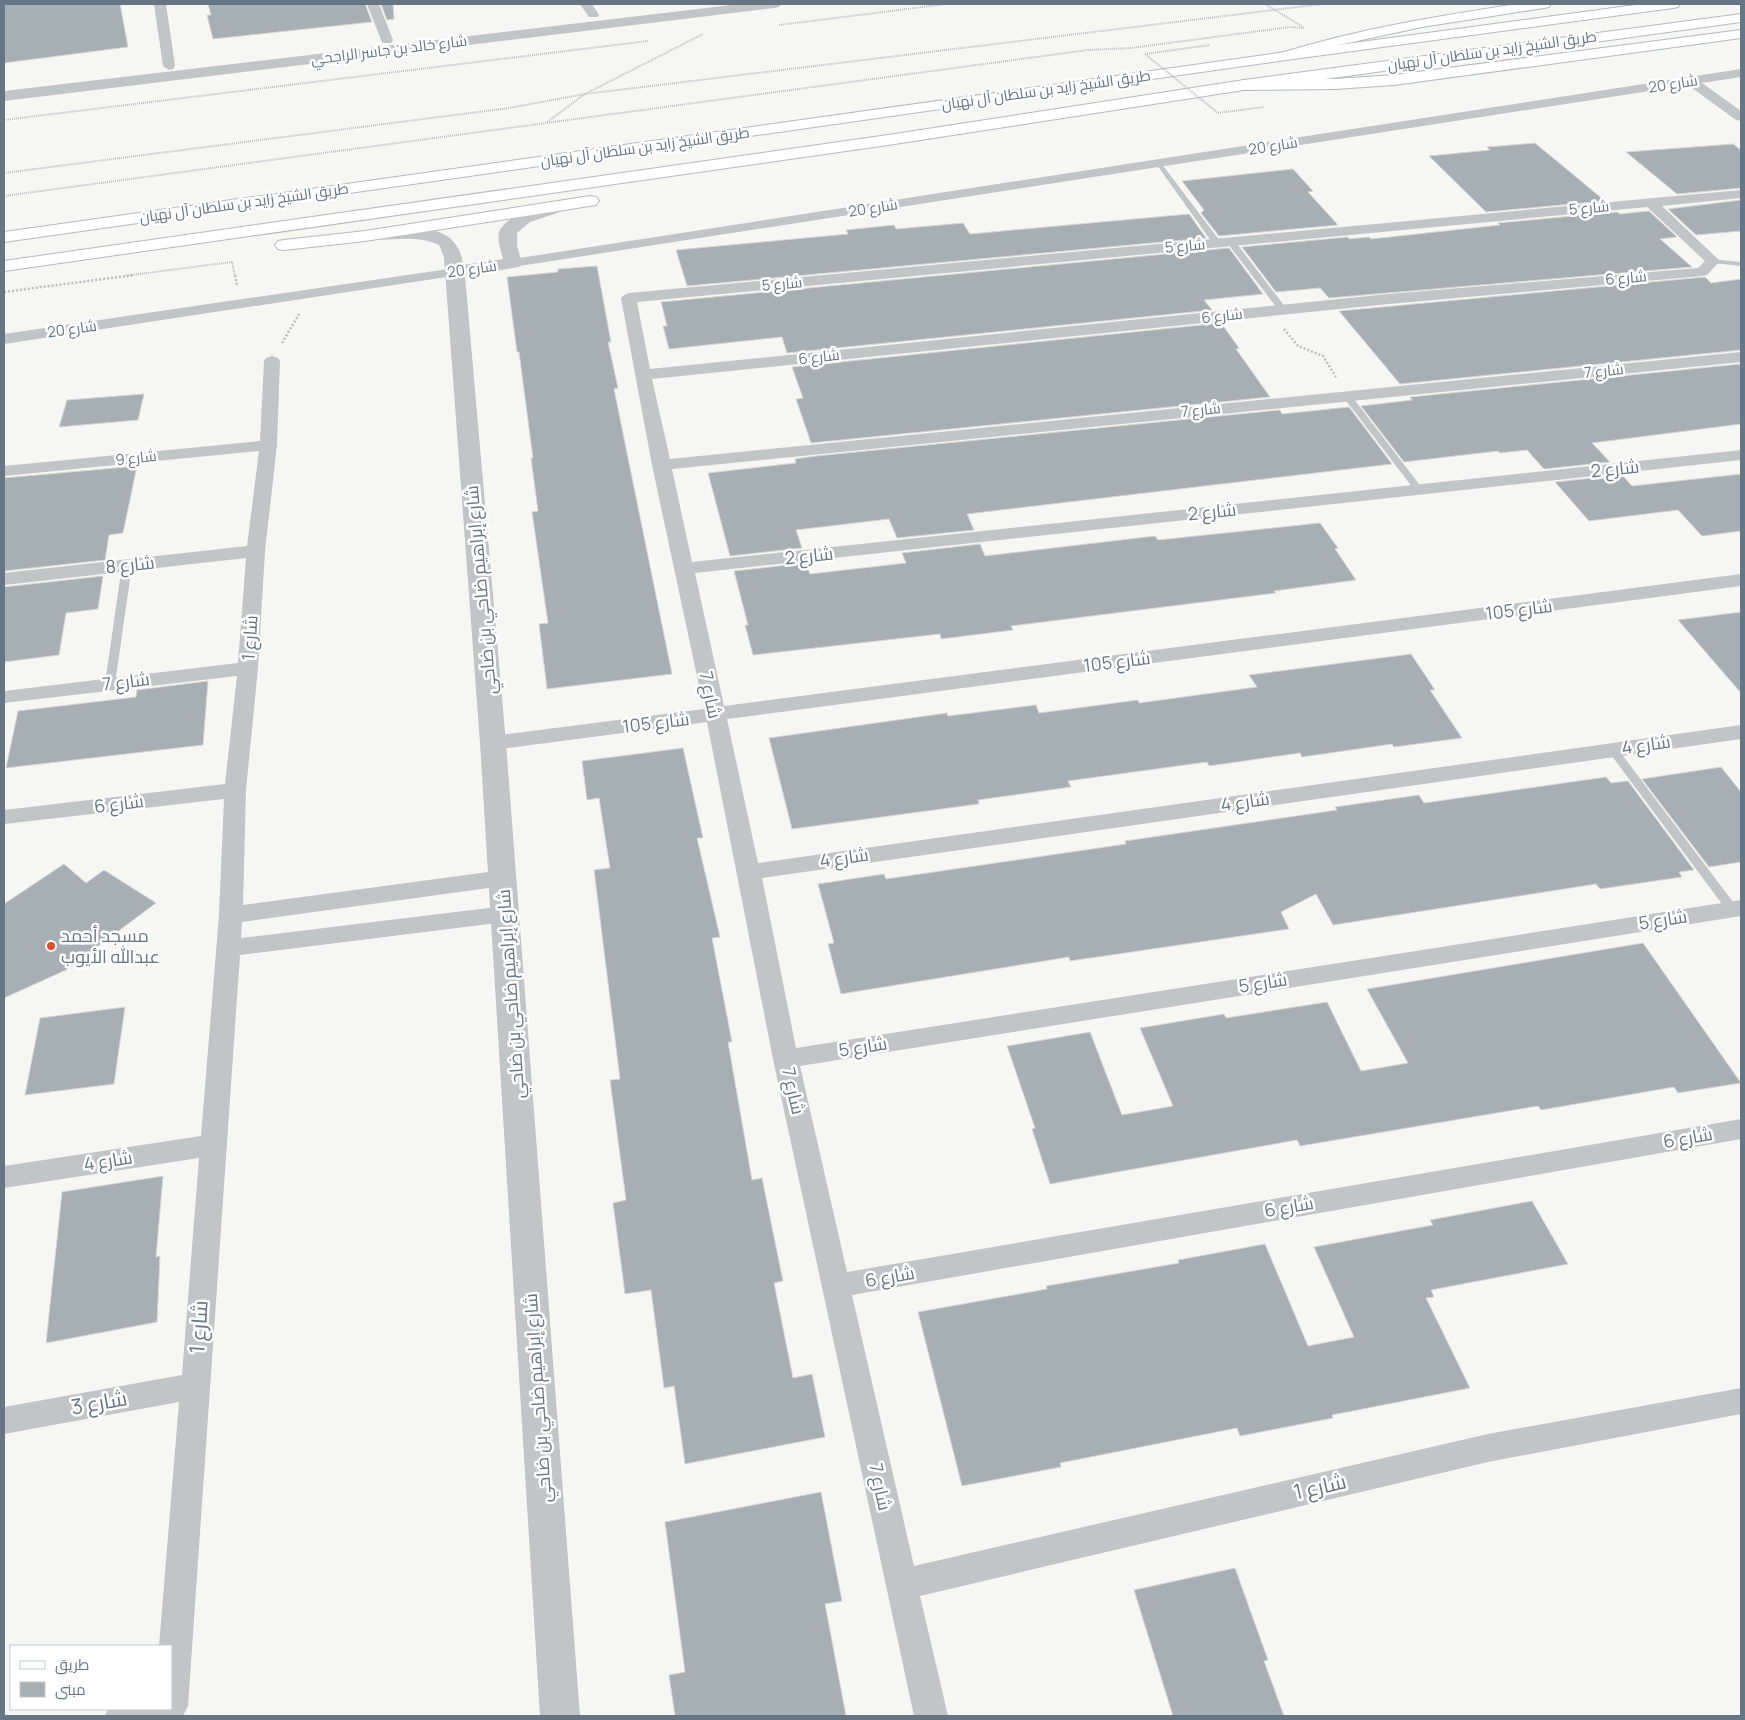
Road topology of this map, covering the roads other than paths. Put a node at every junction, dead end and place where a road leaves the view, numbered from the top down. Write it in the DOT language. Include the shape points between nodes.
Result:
graph roads {
  1 [pos="160,4"];
  2 [pos="372,4"];
  3 [pos="688,4"];
  4 [pos="774,4"];
  5 [pos="1544,4"];
  6 [pos="1673,4"];
  7 [pos="717,7"];
  8 [pos="590,9"];
  9 [pos="671,11"];
  10 [pos="1741,18"];
  11 [pos="1741,34"];
  12 [pos="387,40"];
  13 [pos="1286,56"];
  14 [pos="169,66"];
  15 [pos="1741,73"];
  16 [pos="1707,78"];
  17 [pos="1691,81"];
  18 [pos="4,85"];
  19 [pos="1244,85"];
  20 [pos="4,96"];
  21 [pos="1741,103"];
  22 [pos="1741,117"];
  23 [pos="888,140"];
  24 [pos="1159,164"];
  25 [pos="633,193"];
  26 [pos="1741,194"];
  27 [pos="604,198"];
  28 [pos="1650,202"];
  29 [pos="557,207"];
  30 [pos="4,236"];
  31 [pos="365,236"];
  32 [pos="1224,243"];
  33 [pos="265,247"];
  34 [pos="226,257"];
  35 [pos="1713,261"];
  36 [pos="512,263"];
  37 [pos="1741,264"];
  38 [pos="4,266"];
  39 [pos="455,272"];
  40 [pos="4,275"];
  41 [pos="629,298"];
  42 [pos="1276,311"];
  43 [pos="4,339"];
  44 [pos="1741,358"];
  45 [pos="272,361"];
  46 [pos="643,375"];
  47 [pos="1347,396"];
  48 [pos="268,445"];
  49 [pos="1741,455"];
  50 [pos="662,465"];
  51 [pos="4,471"];
  52 [pos="1419,490"];
  53 [pos="256,551"];
  54 [pos="128,565"];
  55 [pos="683,569"];
  56 [pos="4,578"];
  57 [pos="1741,580"];
  58 [pos="248,668"];
  59 [pos="110,684"];
  60 [pos="4,697"];
  61 [pos="714,715"];
  62 [pos="1741,732"];
  63 [pos="494,743"];
  64 [pos="1613,750"];
  65 [pos="235,790"];
  66 [pos="4,817"];
  67 [pos="749,872"];
  68 [pos="503,878"];
  69 [pos="1737,908"];
  70 [pos="505,914"];
  71 [pos="231,915"];
  72 [pos="228,948"];
  73 [pos="786,1059"];
  74 [pos="1741,1129"];
  75 [pos="213,1146"];
  76 [pos="4,1177"];
  77 [pos="837,1286"];
  78 [pos="194,1386"];
  79 [pos="1741,1401"];
  80 [pos="4,1420"];
  81 [pos="901,1585"];
  82 [pos="172,1693"];
  83 [pos="156,1710"];
  84 [pos="122,1716"];
  85 [pos="560,1716"];
  86 [pos="932,1716"];
  1 -- 14 [label="street"];
  2 -- 12 [label="street"];
  3 -- 9 [label="street, شارع خالد بن جاسر الراجحي"];
  4 -- 7 [label="street, شارع خالد بن جاسر الراجحي"];
  5 -- 13 [label="main road, طريق الشيخ زايد بن سلطان آل نهيان" via="1422,23 1330,42"];
  6 -- 13 [label="main road, طريق الشيخ زايد بن سلطان آل نهيان"];
  7 -- 9 [label="street, شارع خالد بن جاسر الراجحي"];
  8 -- 9 [label="street, شارع خالد بن جاسر الراجحي"];
  8 -- 12 [label="street, شارع خالد بن جاسر الراجحي"];
  9 -- 20 [label="street, شارع خالد بن جاسر الراجحي"];
  10 -- 19 [label="main road, طريق الشيخ زايد بن سلطان آل نهيان"];
  11 -- 19 [label="main road, طريق الشيخ زايد بن سلطان آل نهيان" via="1394,80"];
  12 -- 14 [label="street, شارع خالد بن جاسر الراجحي"];
  13 -- 30 [label="main road, طريق الشيخ زايد بن سلطان آل نهيان"];
  14 -- 18 [label="street, شارع خالد بن جاسر الراجحي"];
  15 -- 16 [label="street, شارع 20"];
  16 -- 17 [label="street, شارع 20"];
  16 -- 21 [label="street"];
  17 -- 22 [label="street"];
  17 -- 24 [label="street, شارع 20"];
  19 -- 23 [label="main road, طريق الشيخ زايد بن سلطان آل نهيان"];
  23 -- 25 [label="main road" via="785,166"];
  23 -- 38 [label="main road, طريق الشيخ زايد بن سلطان آل نهيان"];
  24 -- 32 [label="lane"];
  24 -- 36 [label="street, شارع 20"];
  26 -- 28 [label="street, شارع 5"];
  27 -- 29 [label="main road"];
  28 -- 32 [label="street, شارع 5"];
  28 -- 35 [label="street"];
  29 -- 31 [label="main road"];
  29 -- 36 [label="street" via="524,218 508,232"];
  31 -- 33 [label="main road"];
  31 -- 39 [label="street, شارع إبراهيم ضاحي بن ضاحي" via="438,236 451,248"];
  32 -- 41 [label="street, شارع 5"];
  32 -- 42 [label="lane"];
  34 -- 40 [label="main road"];
  35 -- 37 [label="lane"];
  35 -- 42 [label="street, شارع 6" via="1702,272"];
  36 -- 39 [label="street, شارع 20"];
  39 -- 43 [label="street, شارع 20"];
  39 -- 63 [label="street, شارع إبراهيم ضاحي بن ضاحي"];
  41 -- 46 [label="street, شارع 7"];
  42 -- 46 [label="street, شارع 6"];
  44 -- 47 [label="street, شارع 7"];
  45 -- 48 [label="street, شارع 1"];
  46 -- 50 [label="street, شارع 7"];
  47 -- 50 [label="street, شارع 7"];
  47 -- 52 [label="lane"];
  48 -- 51 [label="street, شارع 9"];
  48 -- 53 [label="street, شارع 1"];
  49 -- 52 [label="street, شارع 2"];
  50 -- 55 [label="street, شارع 7"];
  52 -- 55 [label="street, شارع 2"];
  53 -- 54 [label="street, شارع 8"];
  53 -- 58 [label="street, شارع 1"];
  54 -- 56 [label="street, شارع 8"];
  54 -- 59 [label="lane"];
  55 -- 61 [label="street, شارع 7"];
  57 -- 61 [label="street, شارع 105"];
  58 -- 59 [label="street, شارع 7"];
  58 -- 65 [label="street, شارع 1"];
  59 -- 60 [label="street, شارع 7"];
  61 -- 63 [label="street, شارع 105"];
  61 -- 67 [label="street, شارع 7"];
  62 -- 64 [label="street, شارع 4"];
  63 -- 68 [label="street, شارع إبراهيم ضاحي بن ضاحي"];
  64 -- 67 [label="street, شارع 4"];
  64 -- 69 [label="lane"];
  65 -- 66 [label="street, شارع 6"];
  65 -- 71 [label="street, شارع 1"];
  67 -- 73 [label="street, شارع 7"];
  68 -- 70 [label="street, شارع إبراهيم ضاحي بن ضاحي"];
  68 -- 71 [label="street"];
  69 -- 73 [label="street, شارع 5"];
  70 -- 72 [label="street"];
  70 -- 85 [label="street, شارع إبراهيم ضاحي بن ضاحي"];
  71 -- 72 [label="street, شارع 1"];
  72 -- 75 [label="street, شارع 1"];
  73 -- 77 [label="street, شارع 7"];
  74 -- 77 [label="street, شارع 6"];
  75 -- 76 [label="street, شارع 4"];
  75 -- 78 [label="street, شارع 1"];
  77 -- 81 [label="street, شارع 7"];
  78 -- 80 [label="street, شارع 3"];
  78 -- 82 [label="street, شارع 1"];
  79 -- 81 [label="street, شارع 1" via="1488,1448"];
  81 -- 86 [label="street, شارع 7"];
  83 -- 84 [label="street"];
}
